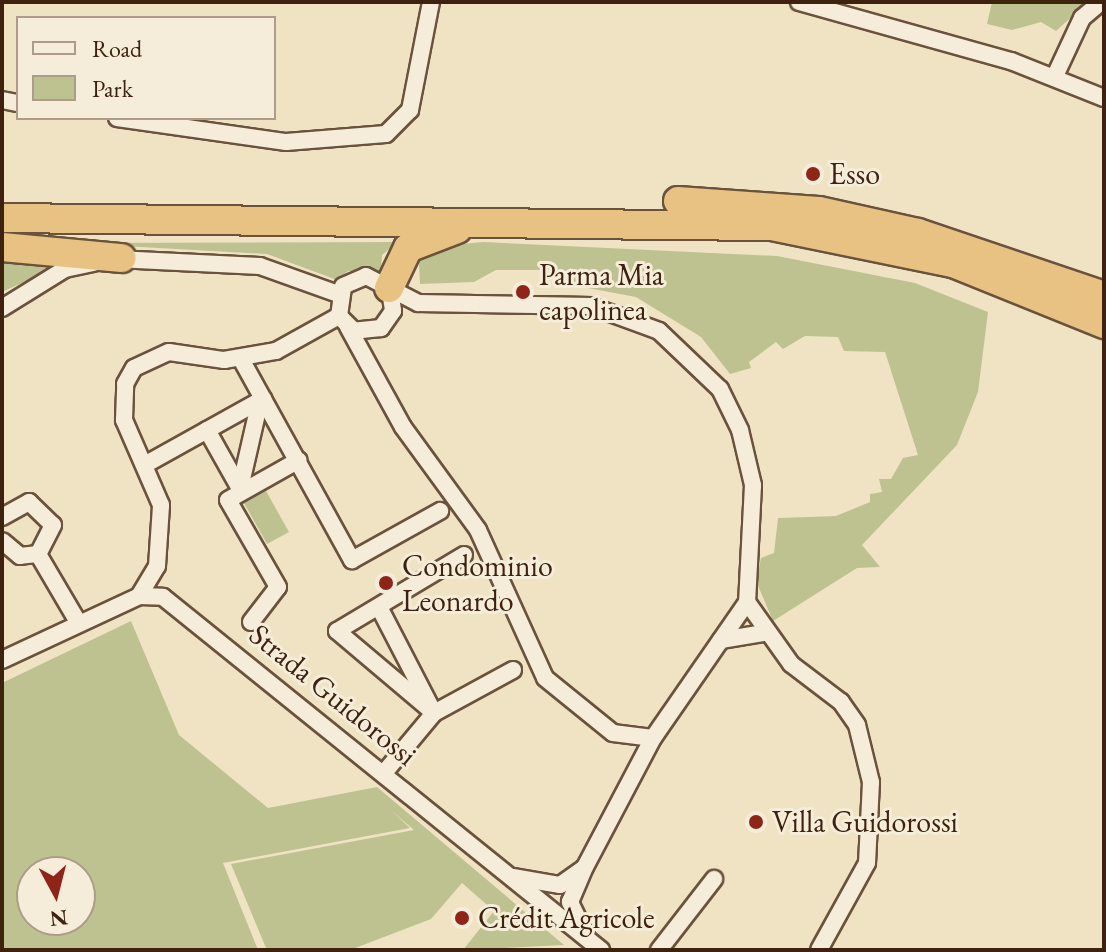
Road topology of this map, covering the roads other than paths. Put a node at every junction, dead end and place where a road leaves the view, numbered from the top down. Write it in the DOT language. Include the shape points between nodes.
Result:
graph roads {
  1 [pos="431,2"];
  2 [pos="799,2"];
  3 [pos="1101,2"];
  4 [pos="1055,76"];
  5 [pos="1104,98"];
  6 [pos="131,120"];
  7 [pos="2,199"];
  8 [pos="2,218"];
  9 [pos="615,220"];
  10 [pos="2,247"];
  11 [pos="121,258"];
  12 [pos="1069,285"];
  13 [pos="338,294"];
  14 [pos="1104,296"];
  15 [pos="1104,303"];
  16 [pos="388,306"];
  17 [pos="2,308"];
  18 [pos="343,322"];
  19 [pos="1104,324"];
  20 [pos="241,359"];
  21 [pos="373,381"];
  22 [pos="261,400"];
  23 [pos="207,430"];
  24 [pos="299,460"];
  25 [pos="148,463"];
  26 [pos="241,490"];
  27 [pos="440,511"];
  28 [pos="2,517"];
  29 [pos="2,541"];
  30 [pos="38,554"];
  31 [pos="464,555"];
  32 [pos="139,596"];
  33 [pos="747,602"];
  34 [pos="379,607"];
  35 [pos="78,622"];
  36 [pos="251,622"];
  37 [pos="764,633"];
  38 [pos="721,640"];
  39 [pos="2,660"];
  40 [pos="513,670"];
  41 [pos="434,713"];
  42 [pos="653,738"];
  43 [pos="626,739"];
  44 [pos="640,764"];
  45 [pos="384,773"];
  46 [pos="585,867"];
  47 [pos="511,877"];
  48 [pos="714,879"];
  49 [pos="595,945"];
  50 [pos="659,950"];
  51 [pos="819,950"];
  1 -- 6 [label="street" via="410,110 386,134 286,142"];
  2 -- 4 [label="street"];
  3 -- 4 [label="street" via="1082,18"];
  4 -- 5 [label="street"];
  7 -- 12 [label="highway" via="722,201 918,233"];
  8 -- 9 [label="highway"];
  9 -- 16 [label="highway" via="435,234 400,255"];
  9 -- 19 [label="highway" via="744,223 870,241 993,277"];
  10 -- 11 [label="highway"];
  11 -- 13 [label="street" via="260,266"];
  11 -- 17 [label="street" via="65,269"];
  12 -- 14 [label="highway"];
  12 -- 15 [label="highway"];
  13 -- 16 [label="street" via="358,277"];
  13 -- 18 [label="street"];
  16 -- 18 [label="street"];
  16 -- 21 [label="street"];
  16 -- 33 [label="street" via="591,306 641,322 693,359 720,389 749,463"];
  18 -- 20 [label="street" via="276,351"];
  18 -- 21 [label="street"];
  20 -- 22 [label="street"];
  20 -- 25 [label="street" via="169,352 134,368 121,406"];
  21 -- 43 [label="street" via="464,506 545,678 574,708"];
  22 -- 23 [label="street"];
  22 -- 24 [label="street"];
  22 -- 26 [label="street"];
  23 -- 25 [label="street"];
  23 -- 26 [label="street"];
  24 -- 26 [label="street"];
  24 -- 27 [label="street" via="352,560"];
  25 -- 32 [label="street" via="161,505 158,553"];
  26 -- 36 [label="street" via="228,500 278,587"];
  28 -- 30 [label="street" via="20,503 45,510 53,534"];
  29 -- 30 [label="street" via="20,556"];
  30 -- 35 [label="street"];
  31 -- 34 [label="street"];
  32 -- 35 [label="street"];
  32 -- 45 [label="street, Strada Guidorossi" via="163,597 180,607"];
  33 -- 37 [label="street"];
  33 -- 38 [label="street"];
  34 -- 41 [label="street"];
  34 -- 41 [label="street" via="337,631"];
  35 -- 39 [label="street"];
  37 -- 38 [label="street"];
  37 -- 51 [label="street" via="841,702 857,725 871,782 867,863"];
  38 -- 42 [label="street"];
  40 -- 41 [label="street"];
  41 -- 45 [label="street"];
  42 -- 43 [label="street"];
  42 -- 44 [label="street"];
  43 -- 44 [label="street"];
  44 -- 46 [label="street"];
  45 -- 47 [label="street, Strada Guidorossi"];
  46 -- 47 [label="street" via="560,885"];
  46 -- 49 [label="street" via="570,902"];
  47 -- 49 [label="street, Strada Guidorossi"];
  48 -- 50 [label="street"];
}
